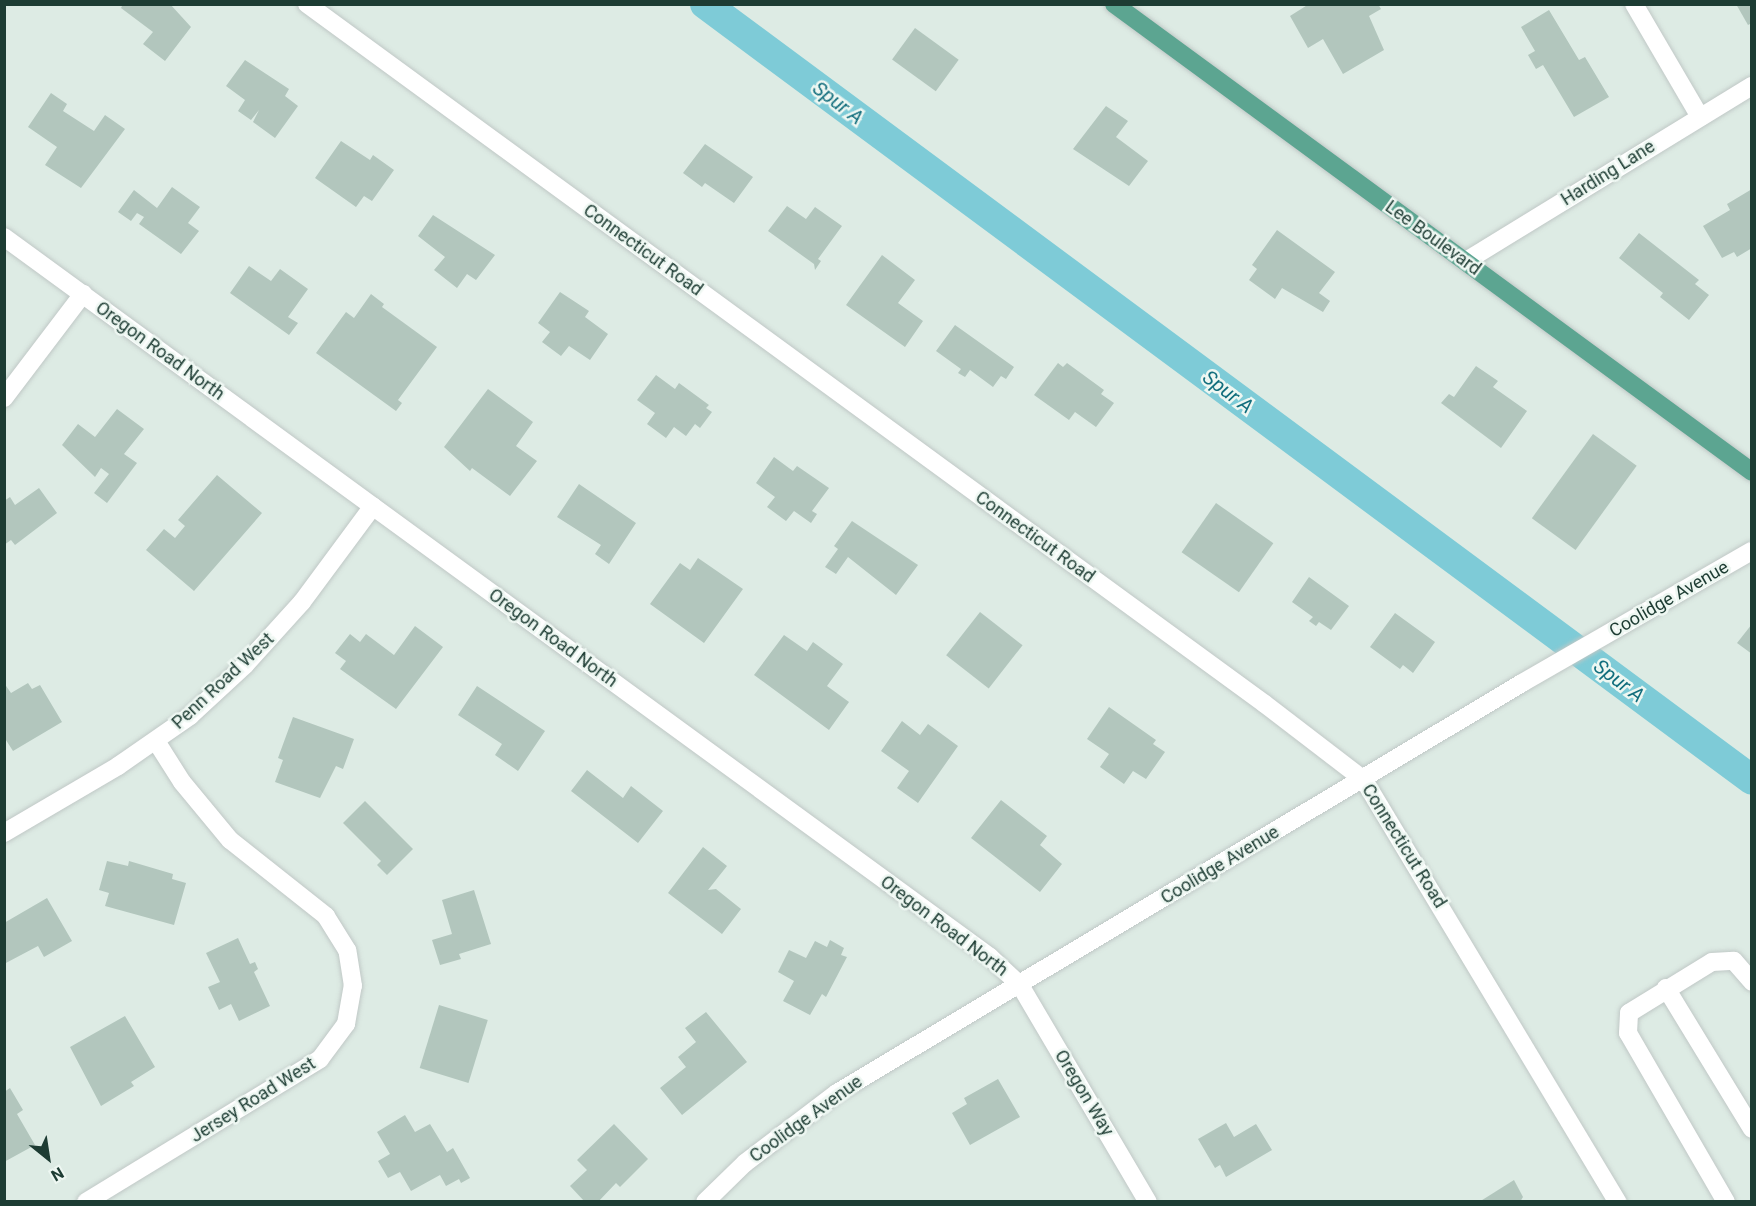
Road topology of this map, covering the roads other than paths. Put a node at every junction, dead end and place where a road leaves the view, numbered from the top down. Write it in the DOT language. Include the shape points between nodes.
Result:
graph roads {
  1 [pos="308,4"];
  2 [pos="1114,4"];
  3 [pos="1635,4"];
  4 [pos="1752,86"];
  5 [pos="1700,117"];
  6 [pos="4,237"];
  7 [pos="1466,261"];
  8 [pos="83,294"];
  9 [pos="4,398"];
  10 [pos="1752,472"];
  11 [pos="373,506"];
  12 [pos="1752,551"];
  13 [pos="156,741"];
  14 [pos="1364,780"];
  15 [pos="4,833"];
  16 [pos="1752,982"];
  17 [pos="1020,985"];
  18 [pos="1666,988"];
  19 [pos="1752,1129"];
  20 [pos="86,1202"];
  21 [pos="705,1202"];
  22 [pos="1148,1202"];
  23 [pos="1618,1202"];
  24 [pos="1726,1202"];
  1 -- 14 [label="street, Connecticut Road"];
  2 -- 7 [label="main road, Lee Boulevard"];
  3 -- 5 [label="street"];
  4 -- 5 [label="street, Harding Lane"];
  5 -- 7 [label="street, Harding Lane"];
  6 -- 8 [label="street, Oregon Road North"];
  7 -- 10 [label="main road, Lee Boulevard"];
  8 -- 9 [label="street"];
  8 -- 11 [label="street, Oregon Road North"];
  11 -- 13 [label="street, Penn Road West" via="302,602 245,665 190,716"];
  11 -- 17 [label="street, Oregon Road North" via="990,957"];
  12 -- 14 [label="street, Coolidge Avenue" via="1522,682"];
  13 -- 15 [label="street, Penn Road West"];
  13 -- 20 [label="street, Jersey Road West" via="182,782 230,840 326,916 346,950 353,986 346,1024 320,1059"];
  14 -- 17 [label="street, Coolidge Avenue"];
  14 -- 23 [label="street, Connecticut Road"];
  16 -- 18 [label="street" via="1734,961 1712,962"];
  17 -- 21 [label="street, Coolidge Avenue" via="837,1094 745,1163"];
  17 -- 22 [label="street, Oregon Way"];
  18 -- 19 [label="street"];
  18 -- 24 [label="street" via="1629,1013 1628,1033"];
}
